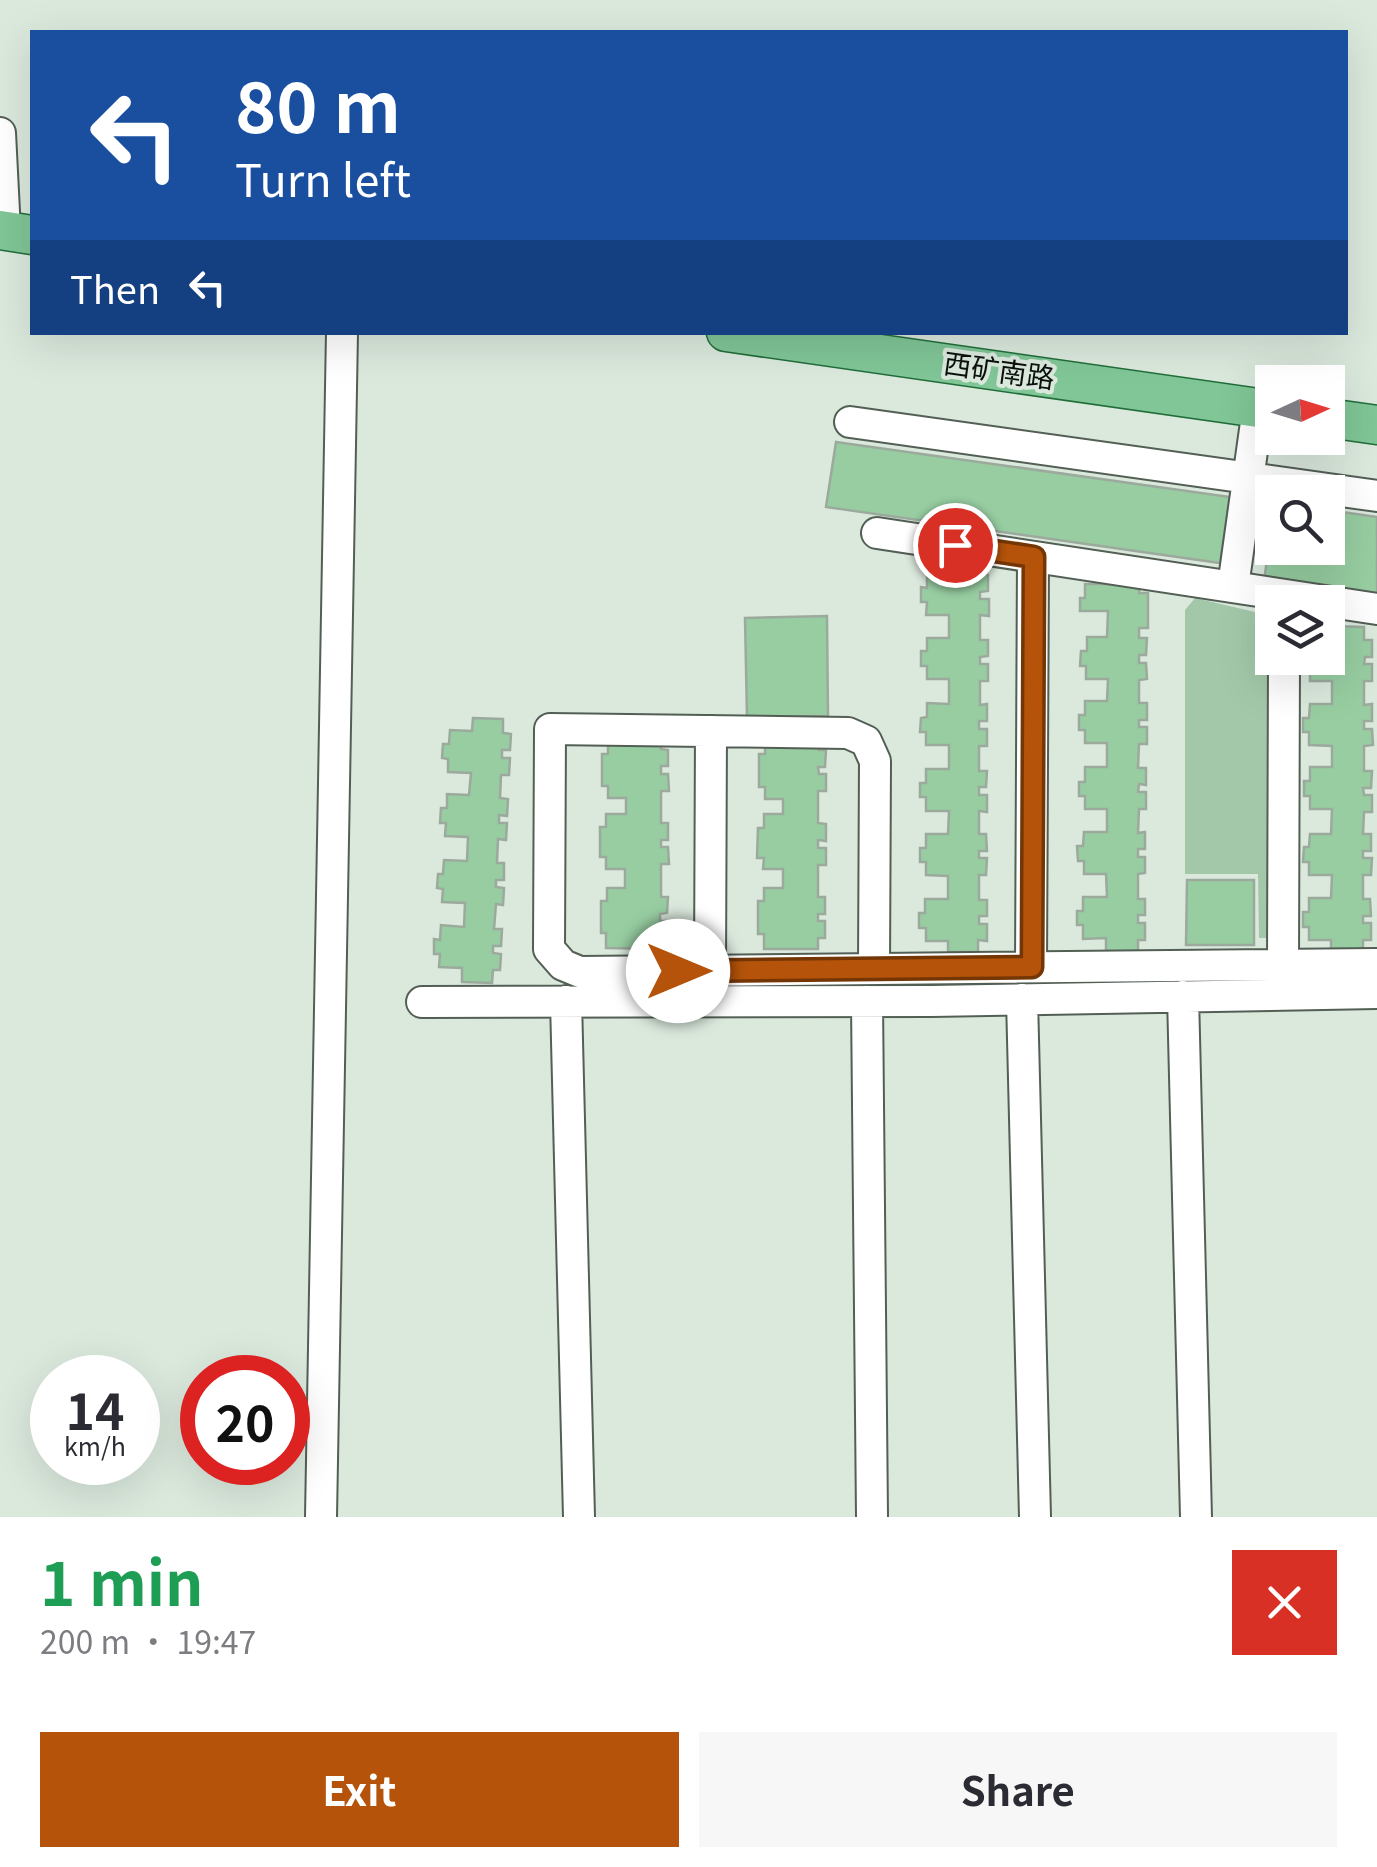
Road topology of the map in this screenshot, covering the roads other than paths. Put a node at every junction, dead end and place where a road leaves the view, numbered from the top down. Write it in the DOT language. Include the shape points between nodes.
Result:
graph roads {
  1 [pos="0,133"];
  2 [pos="13,232"];
  3 [pos="342,335"];
  4 [pos="747,335"];
  5 [pos="1255,408"];
  6 [pos="1345,420"];
  7 [pos="850,422"];
  8 [pos="1377,424"];
  9 [pos="1255,450"];
  10 [pos="1248,478"];
  11 [pos="1377,496"];
  12 [pos="876,533"];
  13 [pos="1034,557"];
  14 [pos="1233,587"];
  15 [pos="1255,592"];
  16 [pos="1345,606"];
  17 [pos="1377,609"];
  18 [pos="1284,675"];
  19 [pos="711,731"];
  20 [pos="1283,964"];
  21 [pos="1377,964"];
  22 [pos="1032,967"];
  23 [pos="874,969"];
  24 [pos="710,971"];
  25 [pos="1377,994"];
  26 [pos="1183,996"];
  27 [pos="1022,999"];
  28 [pos="566,1001"];
  29 [pos="868,1001"];
  30 [pos="422,1002"];
  31 [pos="320,1517"];
  32 [pos="579,1517"];
  33 [pos="872,1517"];
  34 [pos="1034,1517"];
  35 [pos="1196,1517"];
  1 -- 2 [label="street"];
  3 -- 31 [label="street"];
  4 -- 5 [label="main road, 西矿南路"];
  6 -- 8 [label="main road"];
  7 -- 10 [label="street"];
  9 -- 10 [label="street"];
  10 -- 11 [label="street"];
  10 -- 14 [label="street"];
  12 -- 13 [label="street"];
  13 -- 14 [label="street"];
  13 -- 22 [label="street"];
  14 -- 15 [label="street"];
  16 -- 17 [label="street"];
  18 -- 20 [label="street"];
  19 -- 23 [label="street" via="848,732 871,747"];
  19 -- 24 [label="street"];
  19 -- 24 [label="street" via="550,729 549,929 555,958 580,972"];
  20 -- 21 [label="street"];
  20 -- 22 [label="street"];
  22 -- 23 [label="street"];
  23 -- 24 [label="street"];
  25 -- 26 [label="street"];
  26 -- 27 [label="street"];
  26 -- 35 [label="street"];
  27 -- 29 [label="street"];
  27 -- 34 [label="street"];
  28 -- 29 [label="street"];
  28 -- 30 [label="street"];
  28 -- 32 [label="street"];
  29 -- 33 [label="street"];
}
